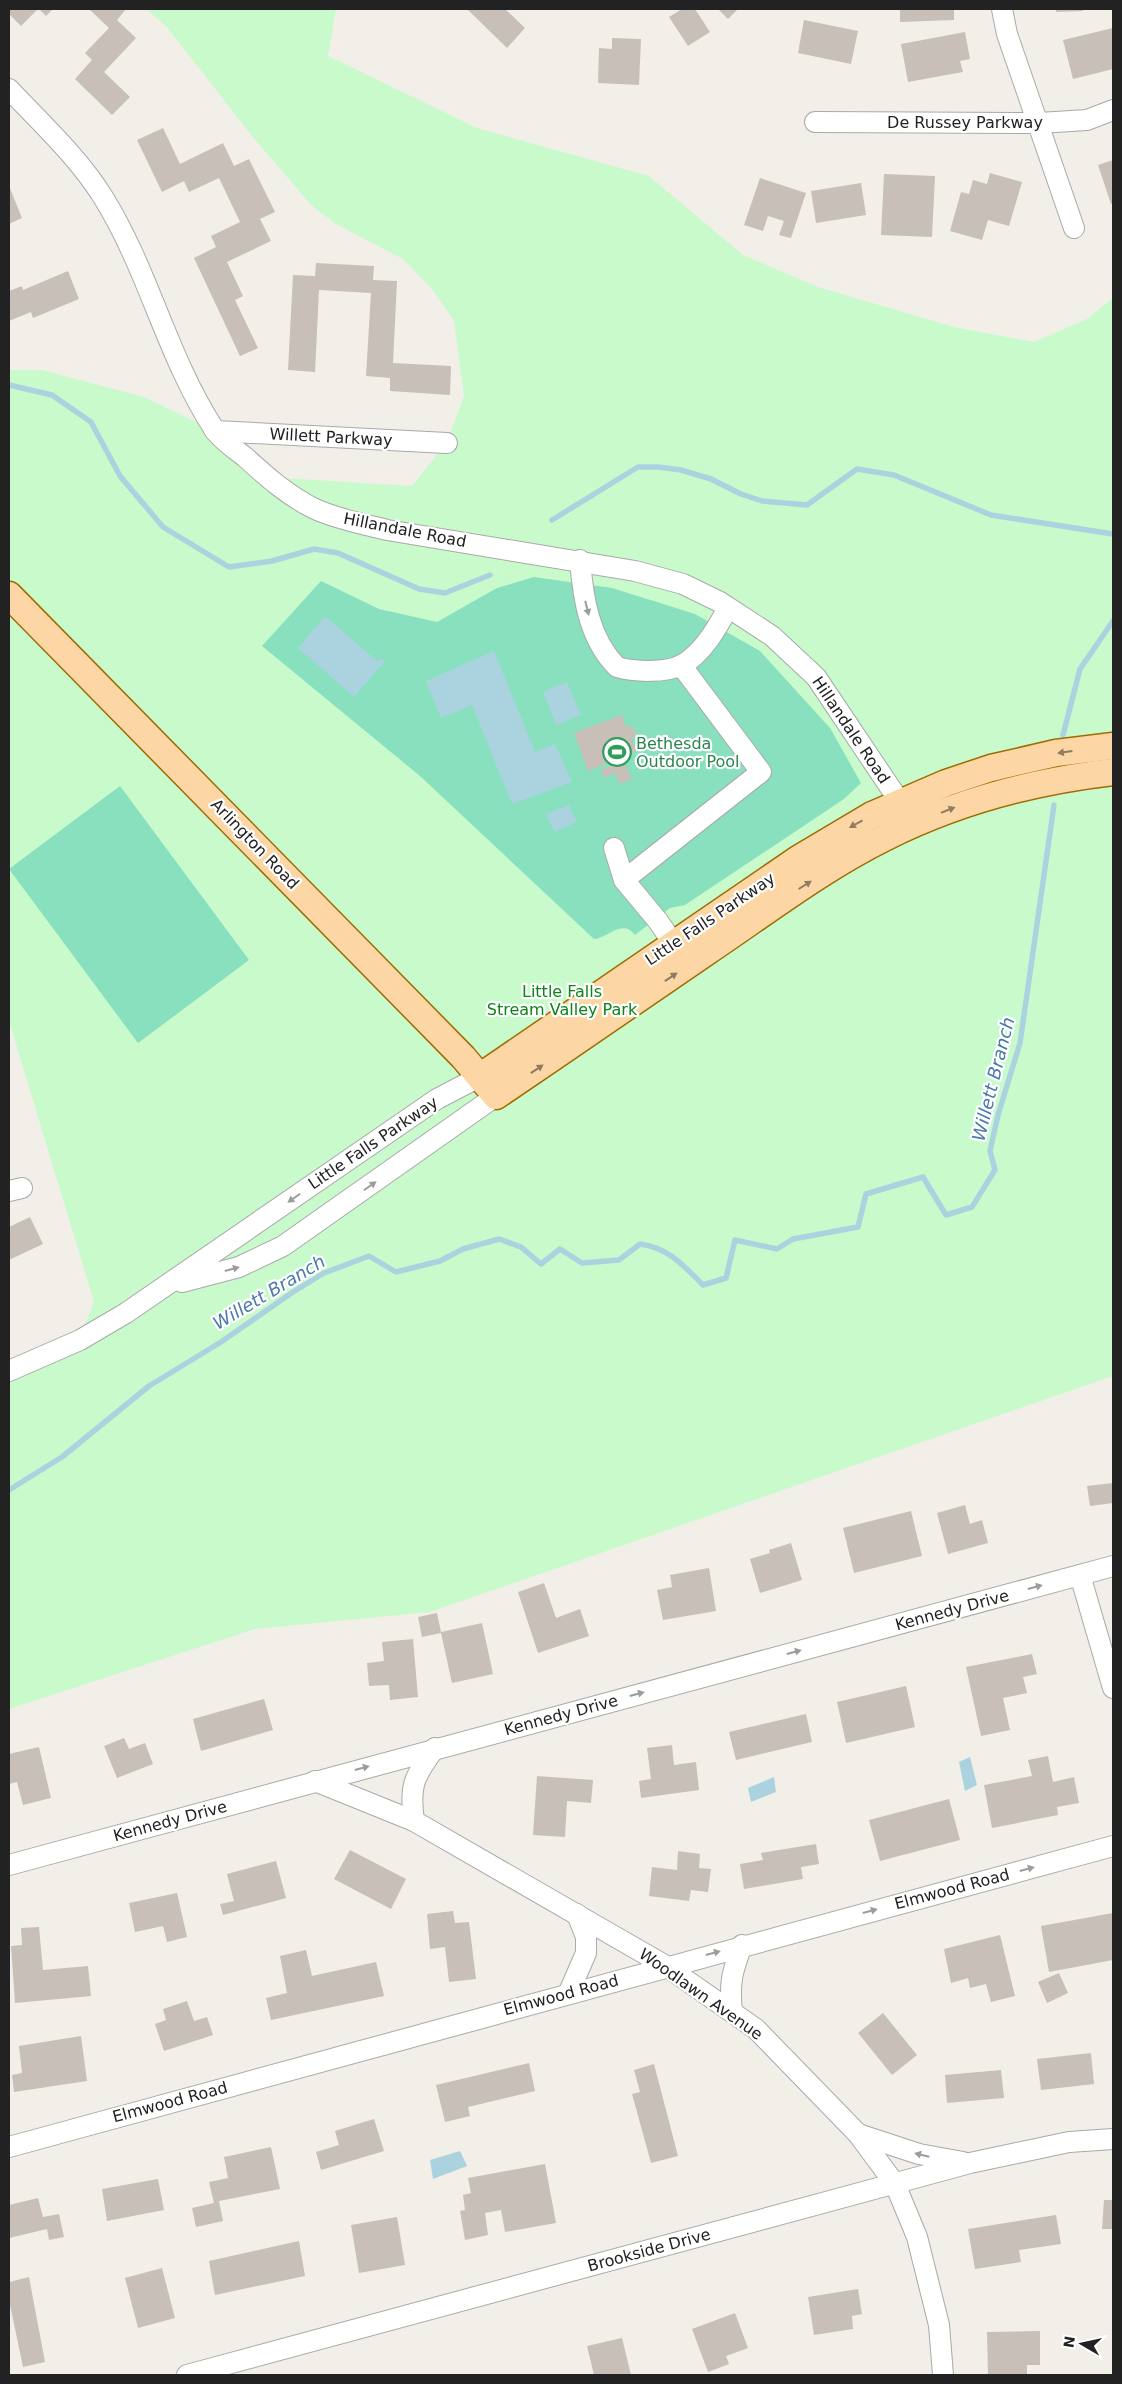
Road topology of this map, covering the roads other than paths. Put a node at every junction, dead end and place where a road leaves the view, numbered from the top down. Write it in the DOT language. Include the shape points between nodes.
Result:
graph roads {
  1 [pos="1002,9"];
  2 [pos="9,90"];
  3 [pos="1113,110"];
  4 [pos="815,122"];
  5 [pos="1039,123"];
  6 [pos="1074,228"];
  7 [pos="215,431"];
  8 [pos="447,442"];
  9 [pos="580,560"];
  10 [pos="9,595"];
  11 [pos="728,608"];
  12 [pos="681,665"];
  13 [pos="1113,746"];
  14 [pos="1113,772"];
  15 [pos="900,801"];
  16 [pos="914,824"];
  17 [pos="614,848"];
  18 [pos="624,880"];
  19 [pos="673,943"];
  20 [pos="489,1086"];
  21 [pos="168,1285"];
  22 [pos="9,1371"];
  23 [pos="1113,1566"];
  24 [pos="1080,1575"];
  25 [pos="1113,1688"];
  26 [pos="435,1748"];
  27 [pos="315,1781"];
  28 [pos="414,1821"];
  29 [pos="1113,1846"];
  30 [pos="9,1866"];
  31 [pos="577,1914"];
  32 [pos="742,1945"];
  33 [pos="666,1966"];
  34 [pos="569,1992"];
  35 [pos="732,2012"];
  36 [pos="858,2134"];
  37 [pos="1113,2139"];
  38 [pos="9,2146"];
  39 [pos="970,2163"];
  40 [pos="894,2184"];
  41 [pos="187,2375"];
  42 [pos="943,2375"];
  1 -- 5 [label="street" via="1007,34"];
  2 -- 7 [label="street, Hillandale Road" via="64,147 103,196 136,257 177,360"];
  3 -- 5 [label="street, De Russey Parkway" via="1087,120"];
  4 -- 5 [label="street, De Russey Parkway"];
  5 -- 6 [label="street"];
  7 -- 8 [label="street, Willett Parkway"];
  7 -- 9 [label="street, Hillandale Road" via="267,477 316,509 387,530"];
  9 -- 11 [label="street, Hillandale Road" via="683,584"];
  9 -- 12 [label="street, one-way" via="592,630 608,659 617,667 631,672"];
  10 -- 20 [label="main road, Arlington Road"];
  11 -- 12 [label="street" via="706,643"];
  11 -- 15 [label="street, Hillandale Road" via="772,636 816,677"];
  12 -- 18 [label="street" via="761,772"];
  13 -- 15 [label="main road, Little Falls Parkway, one-way" via="1056,753 991,768"];
  16 -- 14 [label="main road, Little Falls Parkway, one-way" via="1004,791 1064,777"];
  15 -- 16 [label="street, Hillandale Road"];
  15 -- 19 [label="main road, Little Falls Parkway, one-way" via="834,836"];
  20 -- 16 [label="main road, Little Falls Parkway, one-way" via="792,893 885,837"];
  17 -- 18 [label="street"];
  18 -- 19 [label="street"];
  19 -- 20 [label="main road, Little Falls Parkway"];
  20 -- 21 [label="street, Little Falls Parkway, one-way" via="437,1099"];
  21 -- 20 [label="street, Little Falls Parkway, one-way" via="239,1267 283,1246"];
  21 -- 22 [label="street, Little Falls Parkway" via="80,1340"];
  23 -- 24 [label="street, Kennedy Drive"];
  24 -- 25 [label="street"];
  26 -- 24 [label="street, Kennedy Drive, one-way"];
  27 -- 26 [label="street, Kennedy Drive, one-way"];
  26 -- 28 [label="street" via="415,1781 411,1798"];
  27 -- 28 [label="street, Woodlawn Avenue"];
  27 -- 30 [label="street, Kennedy Drive"];
  28 -- 31 [label="street, Woodlawn Avenue"];
  32 -- 29 [label="street, Elmwood Road, one-way"];
  31 -- 33 [label="street, Woodlawn Avenue"];
  31 -- 34 [label="street" via="586,1937 586,1954"];
  33 -- 32 [label="street, Elmwood Road, one-way"];
  32 -- 35 [label="street" via="729,1989"];
  33 -- 34 [label="street, Elmwood Road"];
  33 -- 35 [label="street, Woodlawn Avenue"];
  34 -- 38 [label="street, Elmwood Road"];
  35 -- 36 [label="street, Woodlawn Avenue" via="756,2029"];
  39 -- 36 [label="street, one-way" via="918,2154"];
  36 -- 40 [label="street, Woodlawn Avenue"];
  37 -- 39 [label="street, Brookside Drive" via="1069,2142"];
  39 -- 40 [label="street, Brookside Drive"];
  40 -- 41 [label="street, Brookside Drive"];
  40 -- 42 [label="street, Woodlawn Avenue" via="917,2237 939,2325"];
}
